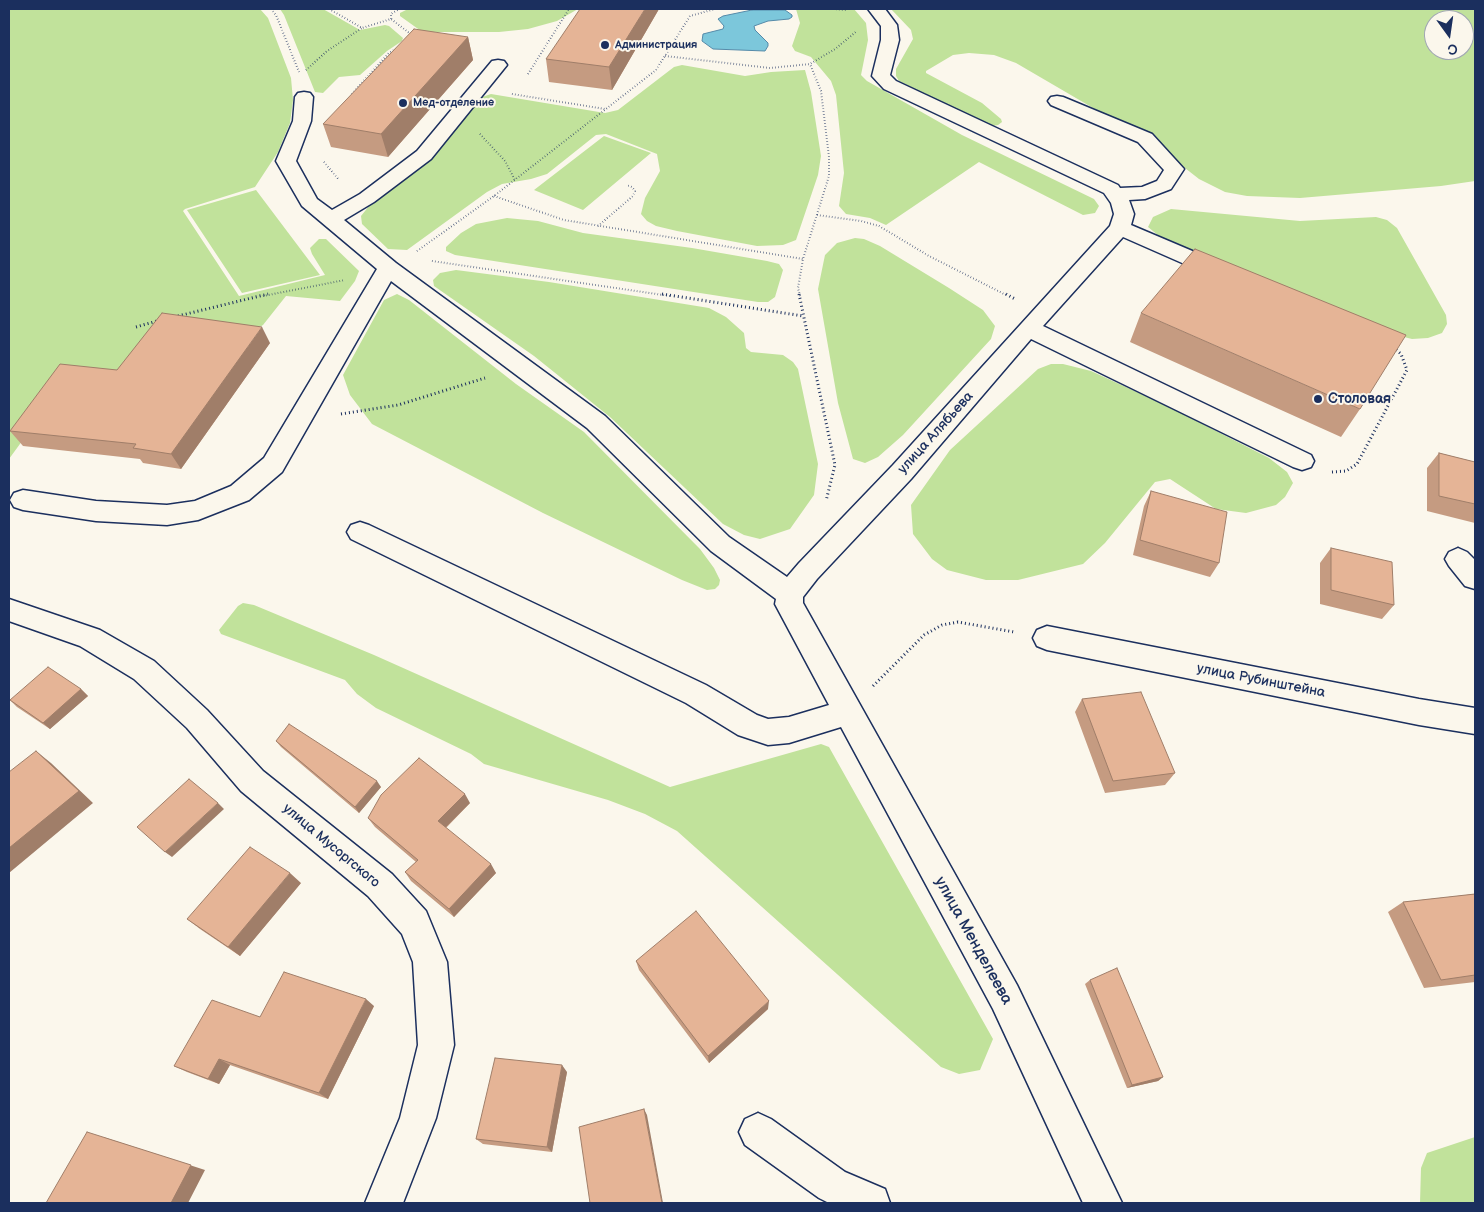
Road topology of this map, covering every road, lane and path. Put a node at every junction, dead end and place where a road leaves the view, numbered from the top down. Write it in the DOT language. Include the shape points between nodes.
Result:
graph roads {
  1 [pos="271,9"];
  2 [pos="329,9"];
  3 [pos="399,9"];
  4 [pos="569,9"];
  5 [pos="716,9"];
  6 [pos="833,9"];
  7 [pos="877,11"];
  8 [pos="391,19"];
  9 [pos="362,28"];
  10 [pos="418,40"];
  11 [pos="402,45"];
  12 [pos="665,56"];
  13 [pos="810,64"];
  14 [pos="498,65"];
  15 [pos="525,79"];
  16 [pos="478,89"];
  17 [pos="350,96"];
  18 [pos="304,97"];
  19 [pos="1057,101"];
  20 [pos="605,109"];
  21 [pos="454,118"];
  22 [pos="322,159"];
  23 [pos="514,180"];
  24 [pos="626,185"];
  25 [pos="1114,192"];
  26 [pos="494,196"];
  27 [pos="367,198"];
  28 [pos="817,215"];
  29 [pos="330,220"];
  30 [pos="598,226"];
  31 [pos="1120,228"];
  32 [pos="414,252"];
  33 [pos="803,259"];
  34 [pos="388,268"];
  35 [pos="1244,281"];
  36 [pos="649,292"];
  37 [pos="803,316"];
  38 [pos="1035,321"];
  39 [pos="1389,345"];
  40 [pos="518,364"];
  41 [pos="302,416"];
  42 [pos="1302,461"];
  43 [pos="23,500"];
  44 [pos="825,504"];
  45 [pos="360,532"];
  46 [pos="790,594"];
  47 [pos="9,610"];
  48 [pos="1047,638"];
  49 [pos="848,712"];
  50 [pos="1475,721"];
  51 [pos="758,1132"];
  52 [pos="384,1203"];
  53 [pos="871,1203"];
  54 [pos="1103,1203"];
  1 -- 9 [label="path" via="300,75 327,51"];
  2 -- 9 [label="path"];
  3 -- 8 [label="path" via="390,14"];
  4 -- 15 [label="path"];
  5 -- 12 [label="path" via="690,16"];
  6 -- 7 [label="path"];
  7 -- 13 [label="path" via="835,49"];
  7 -- 25 [label="street" via="889,26 890,40 881,76 890,85"];
  8 -- 9 [label="path"];
  8 -- 10 [label="path"];
  11 -- 17 [label="path" via="389,53"];
  12 -- 13 [label="path" via="770,68"];
  12 -- 20 [label="path" via="656,70"];
  13 -- 28 [label="path" via="821,91 829,157 829,176"];
  14 -- 16 [label="street"];
  16 -- 20 [label="path"];
  16 -- 21 [label="street"];
  18 -- 29 [label="street" via="302,121 286,161 309,202"];
  19 -- 25 [label="street" via="1145,138 1174,169 1164,184 1145,193"];
  20 -- 23 [label="path"];
  21 -- 23 [label="path" via="489,142 505,161"];
  21 -- 27 [label="street" via="424,155"];
  22 -- 27 [label="path" via="343,186"];
  23 -- 26 [label="path"];
  24 -- 30 [label="path" via="635,191 633,196"];
  25 -- 31 [label="street" via="1124,214"];
  26 -- 30 [label="path" via="564,220"];
  26 -- 32 [label="path"];
  27 -- 29 [label="street"];
  28 -- 33 [label="path"];
  28 -- 38 [label="path" via="879,226"];
  29 -- 34 [label="street"];
  30 -- 33 [label="path"];
  31 -- 35 [label="street"];
  31 -- 38 [label="street, улица Алябьева"];
  33 -- 37 [label="path" via="798,288"];
  34 -- 40 [label="street"];
  34 -- 41 [label="street"];
  36 -- 37 [label="path"];
  37 -- 44 [label="path" via="835,465"];
  38 -- 42 [label="street"];
  38 -- 46 [label="street, улица Алябьева"];
  39 -- 42 [label="path" via="1401,354 1407,370 1357,464 1337,473"];
  40 -- 41 [label="path" via="479,381 398,405 335,416"];
  40 -- 46 [label="street" via="596,422 720,544"];
  41 -- 43 [label="street" via="273,465 240,493 198,510 167,515 137,514"];
  45 -- 49 [label="street" via="696,694 749,726 768,732 790,730"];
  46 -- 49 [label="street, улица Менделеева" via="789,604"];
  47 -- 52 [label="street, улица Мусоргского" via="90,638 144,670 196,719 252,781 380,885 414,923 430,962 436,1045 418,1118"];
  48 -- 49 [label="path" via="958,622 942,625 924,635 904,653"];
  48 -- 50 [label="street, улица Рубинштейна"];
  49 -- 54 [label="street, улица Менделеева" via="1005,997"];
  51 -- 53 [label="street" via="832,1185"];
}
